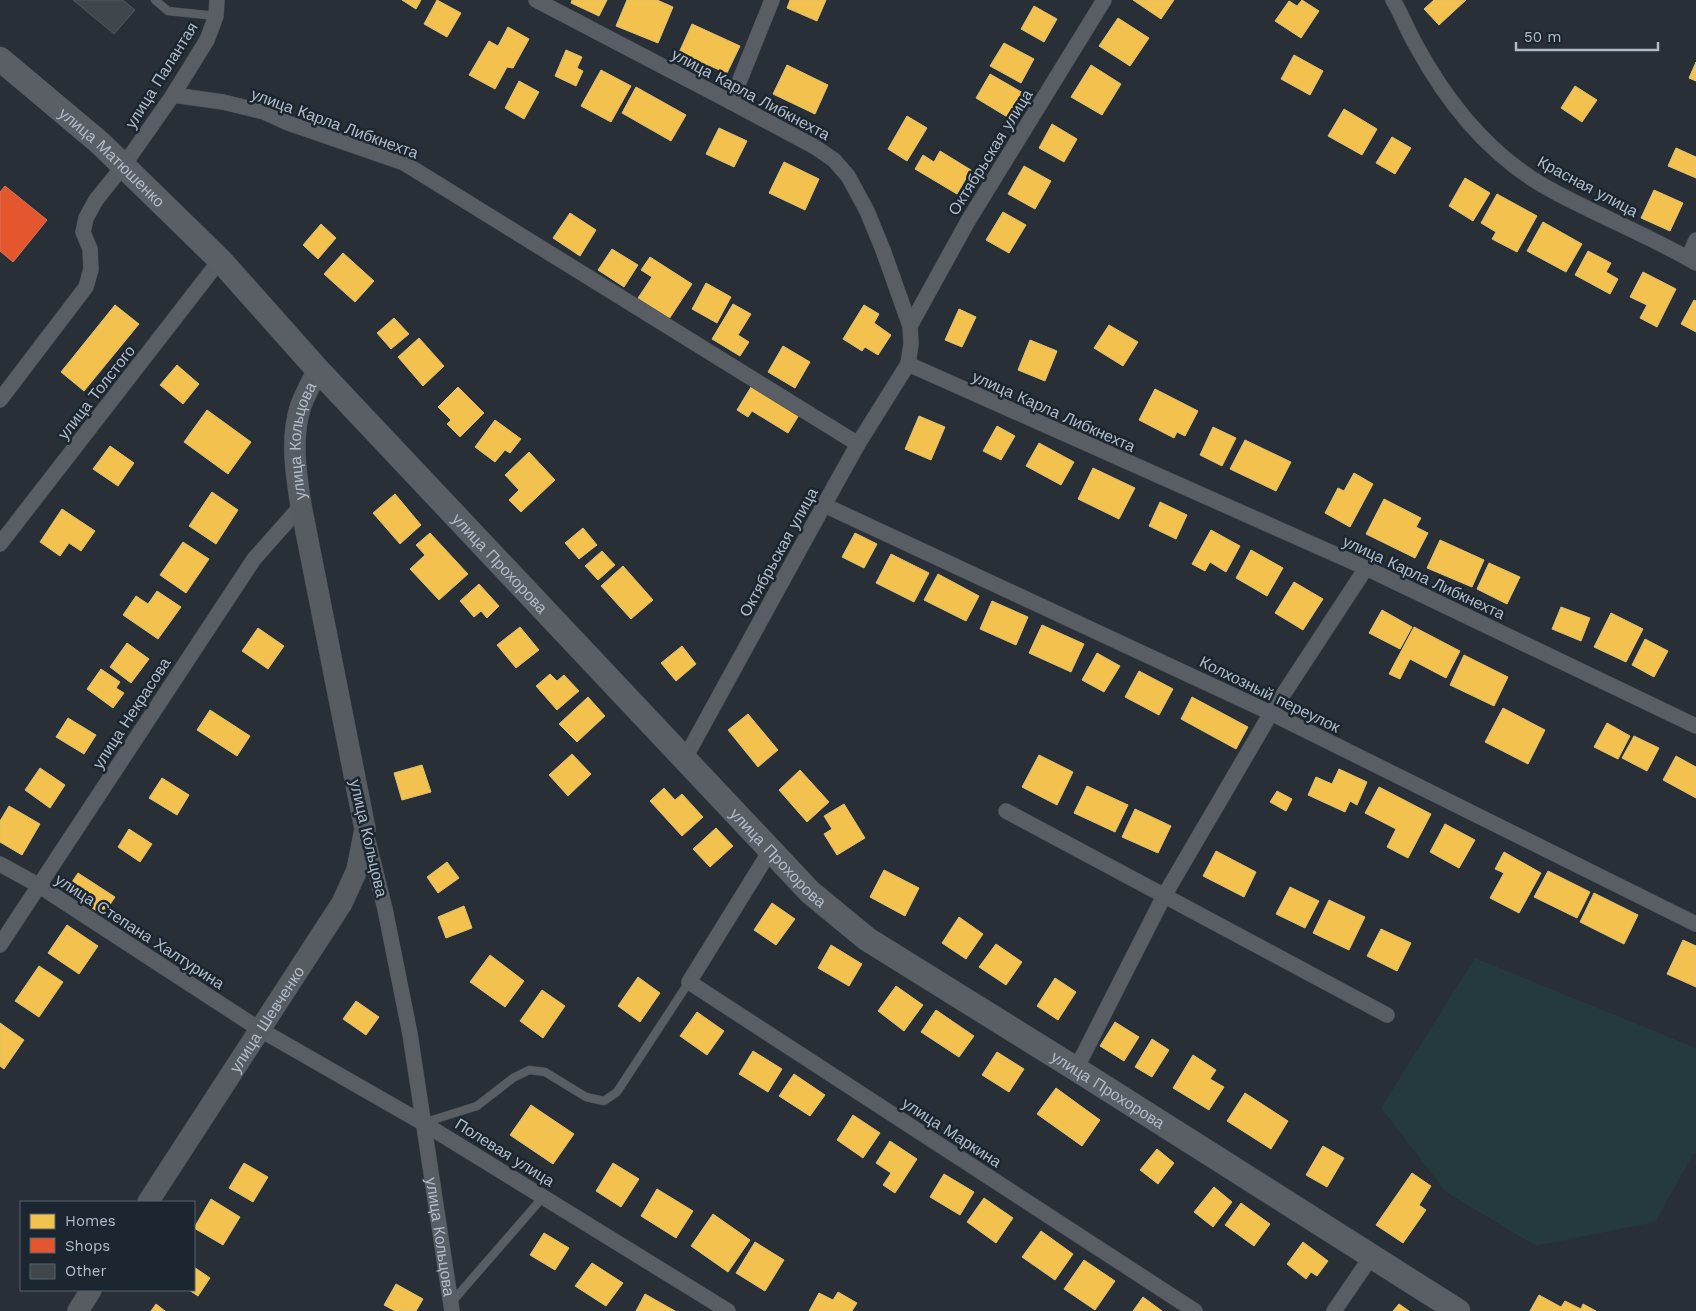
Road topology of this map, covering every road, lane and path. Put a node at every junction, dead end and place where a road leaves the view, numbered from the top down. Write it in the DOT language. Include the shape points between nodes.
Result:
graph roads {
  1 [pos="155,0"];
  2 [pos="217,0"];
  3 [pos="536,0"];
  4 [pos="772,0"];
  5 [pos="1104,0"];
  6 [pos="1393,0"];
  7 [pos="216,16"];
  8 [pos="0,59"];
  9 [pos="173,95"];
  10 [pos="731,102"];
  11 [pos="124,165"];
  12 [pos="1696,240"];
  13 [pos="220,260"];
  14 [pos="1692,261"];
  15 [pos="910,326"];
  16 [pos="908,364"];
  17 [pos="318,370"];
  18 [pos="0,400"];
  19 [pos="858,444"];
  20 [pos="824,504"];
  21 [pos="301,506"];
  22 [pos="0,544"];
  23 [pos="1366,568"];
  24 [pos="1272,713"];
  25 [pos="1696,726"];
  26 [pos="684,760"];
  27 [pos="1006,811"];
  28 [pos="365,829"];
  29 [pos="770,851"];
  30 [pos="0,864"];
  31 [pos="38,886"];
  32 [pos="1164,896"];
  33 [pos="1696,924"];
  34 [pos="0,945"];
  35 [pos="689,982"];
  36 [pos="1387,1016"];
  37 [pos="259,1029"];
  38 [pos="1076,1069"];
  39 [pos="423,1123"];
  40 [pos="543,1197"];
  41 [pos="149,1201"];
  42 [pos="1371,1257"];
  43 [pos="91,1291"];
  44 [pos="449,1308"];
  45 [pos="78,1311"];
  46 [pos="728,1311"];
  47 [pos="1195,1311"];
  48 [pos="1334,1311"];
  49 [pos="1458,1311"];
  1 -- 7 [label="lane" via="168,11"];
  2 -- 7 [label="street, улица Палантая"];
  3 -- 10 [label="street, улица Карла Либкнехта"];
  4 -- 10 [label="street"];
  5 -- 15 [label="street, Октябрьская улица" via="968,221"];
  6 -- 14 [label="street, Красная улица" via="1440,86 1482,136 1514,166 1544,186"];
  7 -- 9 [label="street, улица Палантая" via="207,40"];
  8 -- 11 [label="main road, улица Матюшенко"];
  9 -- 11 [label="street, улица Палантая"];
  9 -- 19 [label="street, улица Карла Либкнехта" via="264,112 404,163"];
  10 -- 15 [label="street, улица Карла Либкнехта" via="815,147 834,160 848,176 867,210"];
  11 -- 13 [label="main road, улица Матюшенко"];
  11 -- 18 [label="street" via="86,218 83,232 90,249 91,269 86,287"];
  12 -- 14 [label="street"];
  13 -- 17 [label="main road, улица Прохорова"];
  13 -- 22 [label="street, улица Толстого"];
  15 -- 16 [label="street, улица Карла Либкнехта"];
  16 -- 19 [label="street, Октябрьская улица"];
  16 -- 23 [label="street, улица Карла Либкнехта"];
  17 -- 21 [label="main road, улица Кольцова" via="301,406 295,432 295,464"];
  17 -- 26 [label="main road, улица Прохорова"];
  19 -- 20 [label="street, Октябрьская улица"];
  20 -- 24 [label="street, Колхозный переулок"];
  20 -- 26 [label="street, Октябрьская улица"];
  21 -- 28 [label="main road, улица Кольцова"];
  21 -- 31 [label="street, улица Некрасова" via="254,559"];
  23 -- 24 [label="street"];
  23 -- 25 [label="street, улица Карла Либкнехта"];
  24 -- 32 [label="street"];
  24 -- 33 [label="street, Колхозный переулок"];
  26 -- 29 [label="main road, улица Прохорова"];
  27 -- 32 [label="street"];
  28 -- 37 [label="main road, улица Шевченко" via="357,870 342,903"];
  28 -- 39 [label="street, улица Кольцова" via="386,909"];
  29 -- 35 [label="street"];
  29 -- 38 [label="main road, улица Прохорова" via="810,892 867,939"];
  30 -- 31 [label="street, улица Степана Халтурина"];
  31 -- 34 [label="street, улица Некрасова"];
  31 -- 37 [label="street, улица Степана Халтурина"];
  32 -- 36 [label="street"];
  32 -- 38 [label="street"];
  35 -- 39 [label="lane" via="617,1092 604,1101 586,1097 545,1072 529,1070 513,1078 477,1106"];
  35 -- 47 [label="street, улица Маркина"];
  37 -- 39 [label="street, Полевая улица"];
  37 -- 41 [label="main road, улица Шевченко"];
  38 -- 42 [label="main road, улица Прохорова"];
  39 -- 40 [label="street, Полевая улица"];
  39 -- 44 [label="street, улица Кольцова"];
  40 -- 44 [label="lane"];
  40 -- 46 [label="street, Полевая улица"];
  42 -- 48 [label="street"];
  42 -- 49 [label="main road, улица Прохорова"];
  43 -- 45 [label="main road"];
}
